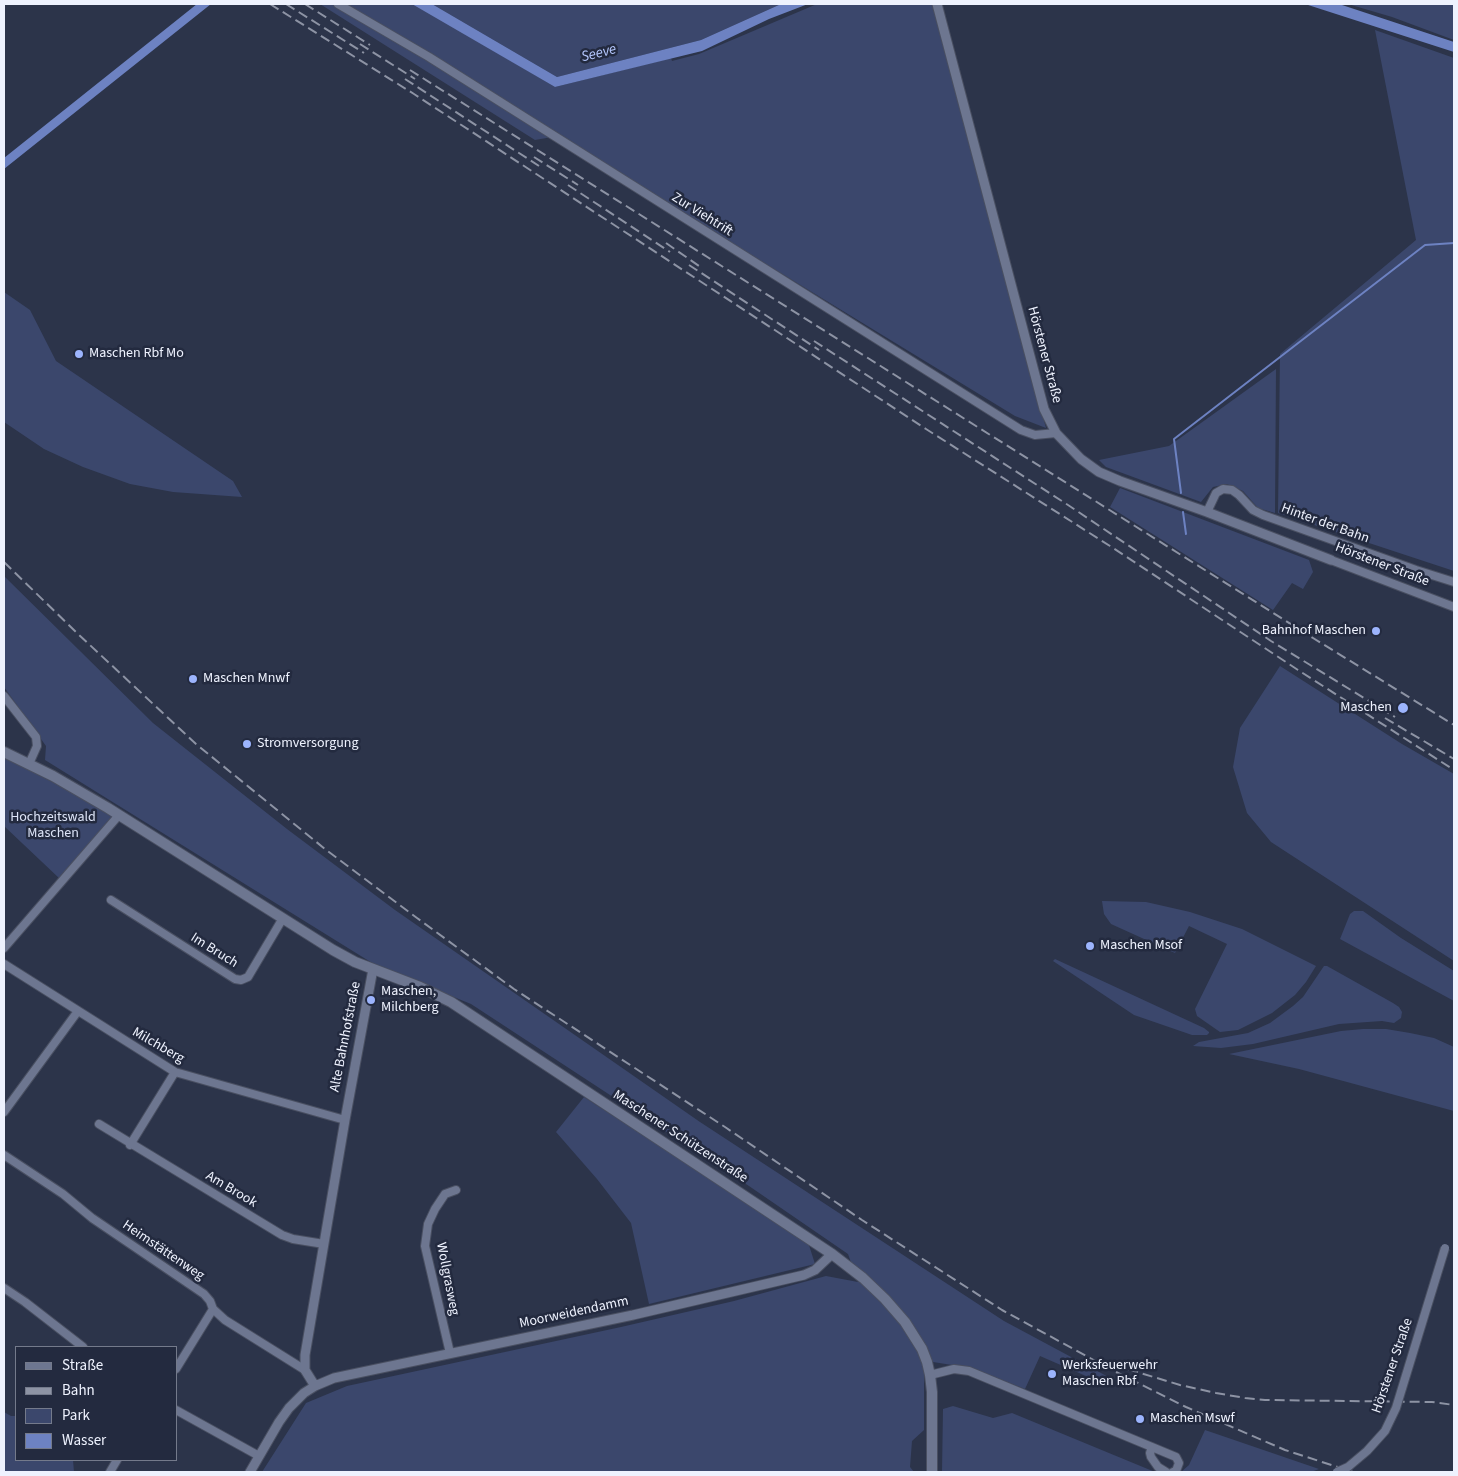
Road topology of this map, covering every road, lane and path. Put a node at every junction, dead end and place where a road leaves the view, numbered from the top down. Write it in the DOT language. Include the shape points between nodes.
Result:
graph roads {
  1 [pos="338,4"];
  2 [pos="937,4"];
  3 [pos="1056,433"];
  4 [pos="1206,512"];
  5 [pos="1331,560"];
  6 [pos="1454,582"];
  7 [pos="1454,607"];
  8 [pos="4,696"];
  9 [pos="4,752"];
  10 [pos="29,764"];
  11 [pos="119,815"];
  12 [pos="111,900"];
  13 [pos="283,918"];
  14 [pos="4,948"];
  15 [pos="4,964"];
  16 [pos="373,969"];
  17 [pos="78,1011"];
  18 [pos="174,1072"];
  19 [pos="4,1112"];
  20 [pos="345,1120"];
  21 [pos="99,1124"];
  22 [pos="130,1145"];
  23 [pos="4,1156"];
  24 [pos="456,1190"];
  25 [pos="324,1244"];
  26 [pos="1445,1248"];
  27 [pos="832,1254"];
  28 [pos="4,1288"];
  29 [pos="214,1309"];
  30 [pos="82,1346"];
  31 [pos="450,1354"];
  32 [pos="178,1367"];
  33 [pos="305,1370"];
  34 [pos="930,1376"];
  35 [pos="315,1386"];
  36 [pos="178,1411"];
  37 [pos="1152,1447"];
  38 [pos="259,1456"];
  39 [pos="116,1461"];
  40 [pos="110,1472"];
  41 [pos="250,1472"];
  42 [pos="932,1472"];
  43 [pos="1166,1472"];
  44 [pos="1173,1472"];
  45 [pos="1337,1472"];
  1 -- 3 [label="street, Zur Viehtrift" via="437,62 1021,430 1035,435"];
  2 -- 3 [label="street, Hörstener Straße" via="1044,409"];
  3 -- 4 [label="street, Hörstener Straße" via="1099,472"];
  4 -- 5 [label="street, Hörstener Straße"];
  4 -- 6 [label="street, Hinter der Bahn" via="1216,493 1232,490 1263,515"];
  5 -- 7 [label="street, Hörstener Straße"];
  8 -- 10 [label="street" via="36,737 37,746"];
  9 -- 10 [label="main road, Alte Bahnhofstraße"];
  10 -- 11 [label="main road, Alte Bahnhofstraße"];
  11 -- 13 [label="main road, Alte Bahnhofstraße"];
  11 -- 14 [label="street"];
  12 -- 13 [label="street, Im Bruch" via="241,980 248,977"];
  13 -- 16 [label="main road, Alte Bahnhofstraße" via="333,950"];
  15 -- 17 [label="street, Milchberg"];
  16 -- 20 [label="street, Alte Bahnhofstraße"];
  16 -- 27 [label="main road, Maschener Schützenstraße" via="451,1002"];
  17 -- 18 [label="street, Milchberg"];
  17 -- 19 [label="street"];
  18 -- 20 [label="street, Milchberg"];
  18 -- 22 [label="street"];
  20 -- 25 [label="street, Alte Bahnhofstraße"];
  21 -- 22 [label="street, Am Brook"];
  22 -- 25 [label="street, Am Brook" via="282,1235"];
  23 -- 29 [label="street, Heimstättenweg" via="204,1294"];
  24 -- 31 [label="street, Wollgrasweg" via="445,1194 435,1208 428,1224 426,1246"];
  25 -- 33 [label="street, Alte Bahnhofstraße"];
  26 -- 45 [label="street, Hörstener Straße, bridge" via="1396,1408 1385,1431 1367,1451"];
  27 -- 31 [label="street, Moorweidendamm" via="815,1270 804,1275"];
  27 -- 34 [label="main road, Maschener Schützenstraße" via="875,1288 905,1322 922,1349"];
  28 -- 30 [label="street"];
  29 -- 32 [label="street"];
  29 -- 33 [label="street, Heimstättenweg" via="225,1320"];
  31 -- 35 [label="street, Moorweidendamm" via="334,1378"];
  33 -- 35 [label="street"];
  34 -- 37 [label="street" via="954,1369 969,1371"];
  34 -- 42 [label="main road, Maschener Schützenstraße"];
  35 -- 38 [label="street" via="289,1408"];
  36 -- 38 [label="street"];
  37 -- 43 [label="street" via="1151,1457"];
  37 -- 44 [label="street" via="1176,1457 1178,1468"];
  38 -- 41 [label="street"];
  39 -- 40 [label="street"];
}
